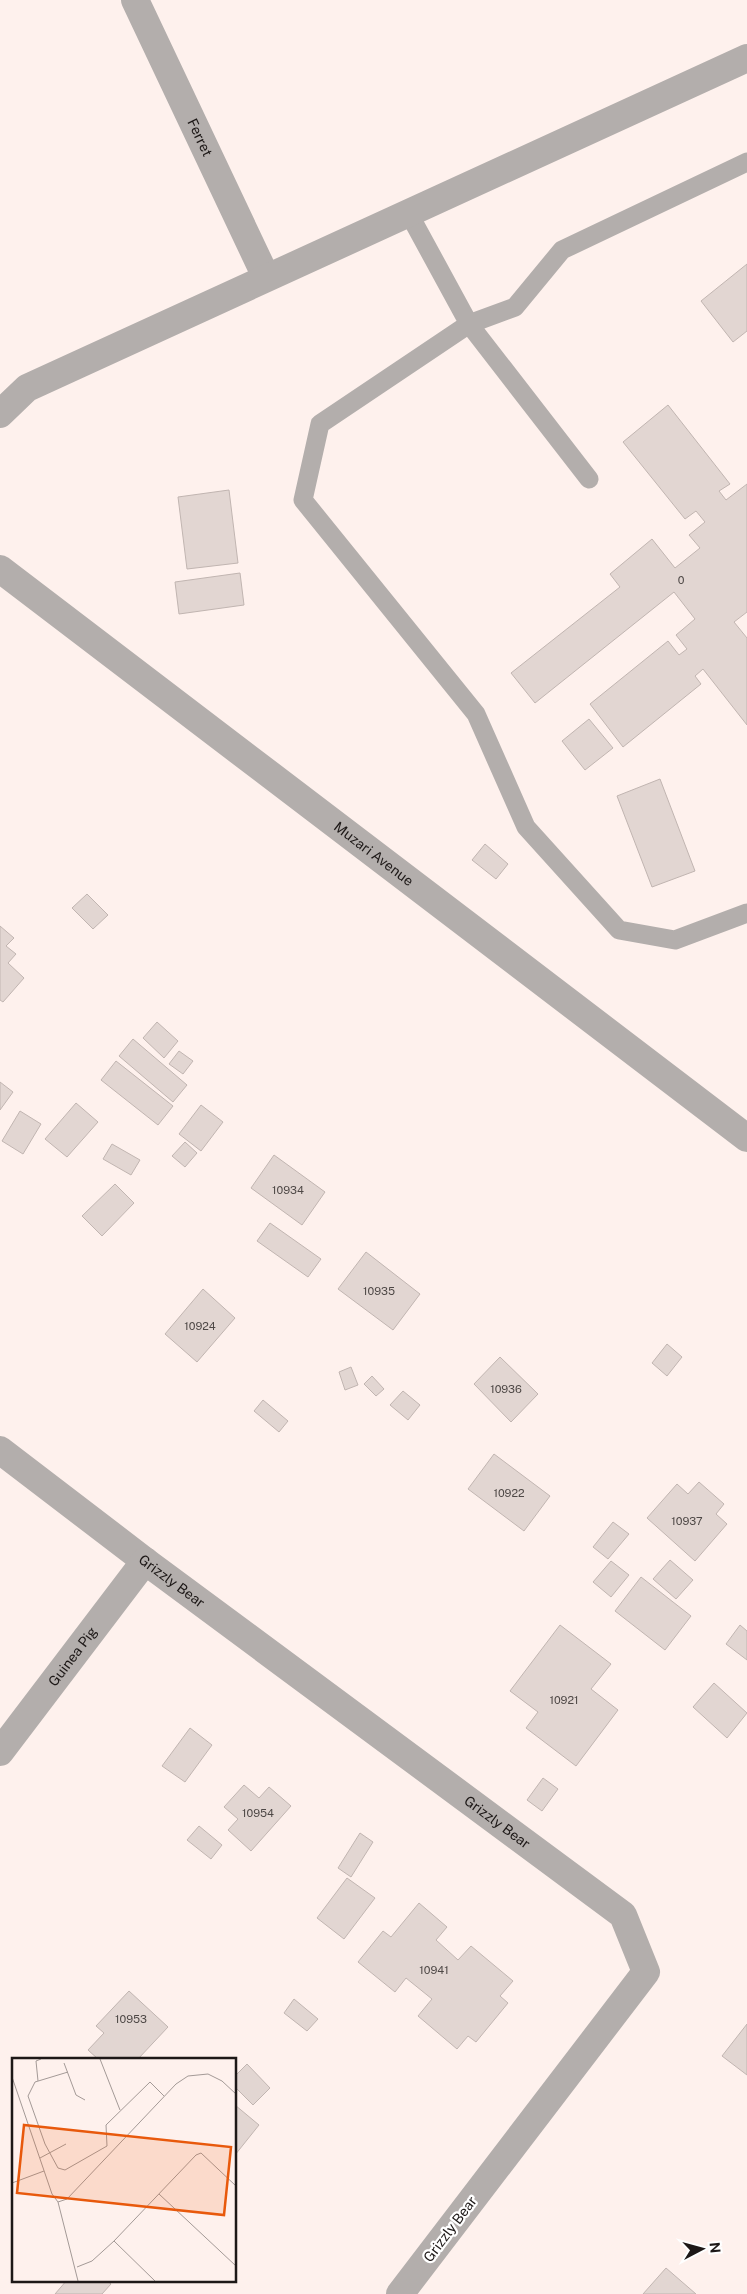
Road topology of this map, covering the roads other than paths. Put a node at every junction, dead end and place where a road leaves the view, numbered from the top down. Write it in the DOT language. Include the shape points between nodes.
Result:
graph roads {
  1 [pos="135,0"];
  2 [pos="747,58"];
  3 [pos="747,162"];
  4 [pos="408,212"];
  5 [pos="266,276"];
  6 [pos="469,324"];
  7 [pos="0,414"];
  8 [pos="589,479"];
  9 [pos="0,568"];
  10 [pos="747,913"];
  11 [pos="747,1138"];
  12 [pos="0,1450"];
  13 [pos="145,1561"];
  14 [pos="0,1752"];
  15 [pos="400,2294"];
  1 -- 5 [label="street, Ferret"];
  2 -- 4 [label="street"];
  3 -- 6 [label="lane" via="562,250 515,307"];
  4 -- 5 [label="street"];
  4 -- 6 [label="lane"];
  5 -- 7 [label="street" via="27,388"];
  6 -- 8 [label="lane"];
  6 -- 10 [label="lane" via="320,424 304,500 476,714 526,827 619,930 675,940"];
  9 -- 11 [label="street, Muzari Avenue"];
  12 -- 13 [label="street, Grizzly Bear"];
  13 -- 14 [label="street, Guinea Pig"];
  13 -- 15 [label="street, Grizzly Bear" via="623,1915 646,1972"];
}
